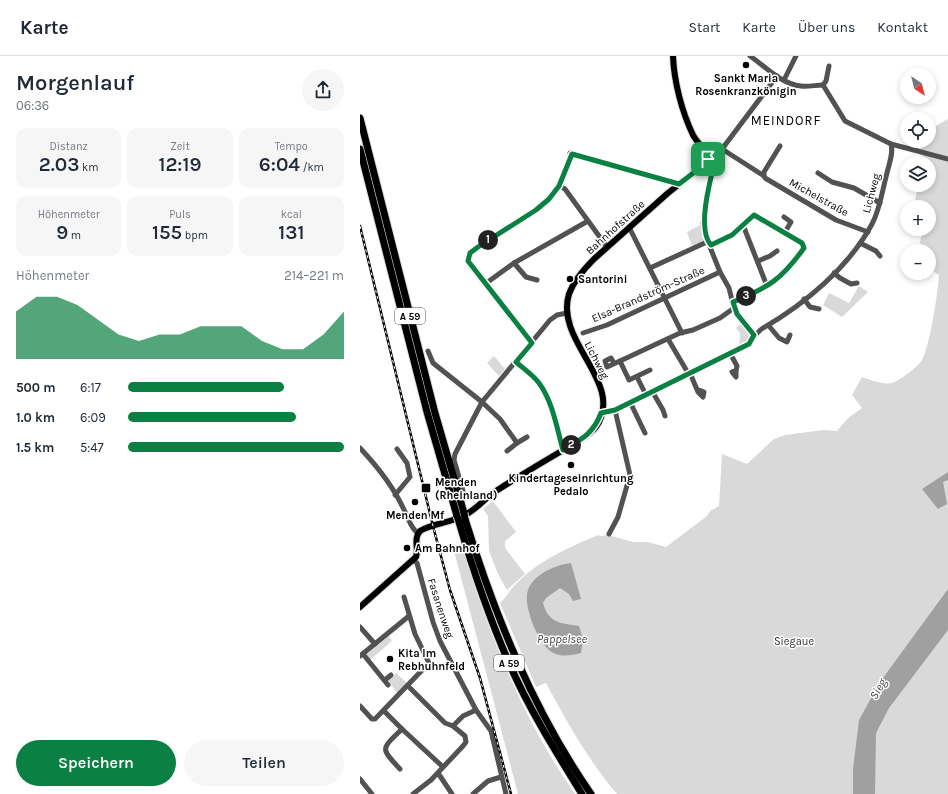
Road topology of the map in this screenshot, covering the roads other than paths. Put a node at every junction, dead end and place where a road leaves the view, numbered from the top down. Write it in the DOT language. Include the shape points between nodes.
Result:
graph roads {
  1 [pos="673,56"];
  2 [pos="750,56"];
  3 [pos="796,56"];
  4 [pos="829,66"];
  5 [pos="777,76"];
  6 [pos="784,80"];
  7 [pos="823,85"];
  8 [pos="360,118"];
  9 [pos="891,144"];
  10 [pos="780,146"];
  11 [pos="722,149"];
  12 [pos="360,150"];
  13 [pos="716,157"];
  14 [pos="708,159"];
  15 [pos="948,159"];
  16 [pos="818,173"];
  17 [pos="764,176"];
  18 [pos="679,184"];
  19 [pos="559,186"];
  20 [pos="880,204"];
  21 [pos="784,217"];
  22 [pos="588,221"];
  23 [pos="743,225"];
  24 [pos="628,227"];
  25 [pos="785,232"];
  26 [pos="868,232"];
  27 [pos="708,239"];
  28 [pos="860,243"];
  29 [pos="711,245"];
  30 [pos="607,247"];
  31 [pos="777,251"];
  32 [pos="880,256"];
  33 [pos="758,262"];
  34 [pos="514,263"];
  35 [pos="650,268"];
  36 [pos="720,272"];
  37 [pos="834,273"];
  38 [pos="537,280"];
  39 [pos="857,283"];
  40 [pos="485,284"];
  41 [pos="767,286"];
  42 [pos="666,298"];
  43 [pos="804,299"];
  44 [pos="733,302"];
  45 [pos="734,308"];
  46 [pos="820,309"];
  47 [pos="566,313"];
  48 [pos="769,326"];
  49 [pos="583,333"];
  50 [pos="682,333"];
  51 [pos="754,335"];
  52 [pos="790,335"];
  53 [pos="668,339"];
  54 [pos="532,343"];
  55 [pos="428,351"];
  56 [pos="730,353"];
  57 [pos="620,361"];
  58 [pos="516,362"];
  59 [pos="614,363"];
  60 [pos="650,370"];
  61 [pos="736,371"];
  62 [pos="689,373"];
  63 [pos="637,377"];
  64 [pos="699,390"];
  65 [pos="652,391"];
  66 [pos="646,394"];
  67 [pos="482,402"];
  68 [pos="630,402"];
  69 [pos="615,410"];
  70 [pos="601,413"];
  71 [pos="665,416"];
  72 [pos="645,433"];
  73 [pos="527,437"];
  74 [pos="517,443"];
  75 [pos="360,448"];
  76 [pos="397,449"];
  77 [pos="563,450"];
  78 [pos="507,451"];
  79 [pos="395,496"];
  80 [pos="465,498"];
  81 [pos="461,518"];
  82 [pos="418,533"];
  83 [pos="609,534"];
  84 [pos="414,560"];
  85 [pos="404,598"];
  86 [pos="360,607"];
  87 [pos="409,616"];
  88 [pos="360,627"];
  89 [pos="375,644"];
  90 [pos="362,655"];
  91 [pos="391,675"];
  92 [pos="408,686"];
  93 [pos="360,706"];
  94 [pos="476,710"];
  95 [pos="384,711"];
  96 [pos="453,726"];
  97 [pos="402,729"];
  98 [pos="443,767"];
  99 [pos="400,769"];
  100 [pos="438,773"];
  101 [pos="502,777"];
  102 [pos="360,779"];
  103 [pos="372,794"];
  104 [pos="413,794"];
  105 [pos="452,794"];
  106 [pos="473,794"];
  107 [pos="506,794"];
  108 [pos="582,794"];
  109 [pos="591,794"];
  1 -- 14 [label="main road" via="676,80 688,119"];
  2 -- 5 [label="street"];
  3 -- 6 [label="street"];
  4 -- 7 [label="street"];
  5 -- 6 [label="street"];
  5 -- 11 [label="street"];
  6 -- 7 [label="street" via="802,86"];
  7 -- 9 [label="street" via="845,121"];
  8 -- 81 [label="highway, A 59"];
  9 -- 15 [label="street"];
  9 -- 20 [label="street, Lichweg"];
  10 -- 17 [label="street"];
  11 -- 13 [label="street"];
  11 -- 17 [label="street, Michelstraße"];
  12 -- 81 [label="highway, A 59" via="427,412"];
  13 -- 14 [label="street, Bahnhofstraße"];
  13 -- 27 [label="street" via="703,223"];
  14 -- 18 [label="main road, Bahnhofstraße"];
  16 -- 20 [label="street" via="832,182 854,188"];
  17 -- 26 [label="street, Michelstraße" via="836,220"];
  18 -- 19 [label="street" via="570,153"];
  18 -- 24 [label="main road, Bahnhofstraße"];
  19 -- 22 [label="street" via="565,189"];
  19 -- 40 [label="street" via="542,206 470,253 468,261"];
  20 -- 26 [label="street, Lichweg"];
  21 -- 25 [label="street" via="791,222"];
  22 -- 30 [label="street"];
  22 -- 34 [label="street"];
  23 -- 25 [label="street" via="754,215"];
  23 -- 29 [label="street" via="732,235"];
  23 -- 33 [label="street"];
  24 -- 30 [label="main road, Bahnhofstraße"];
  24 -- 35 [label="street"];
  25 -- 41 [label="street" via="802,243 804,248 786,272"];
  26 -- 28 [label="street, Lichweg"];
  27 -- 29 [label="street"];
  27 -- 35 [label="street" via="707,242"];
  28 -- 32 [label="street" via="876,251"];
  28 -- 37 [label="street, Lichweg"];
  29 -- 36 [label="street"];
  30 -- 47 [label="main road, Bahnhofstraße" via="575,281 569,294"];
  31 -- 33 [label="street"];
  33 -- 41 [label="street"];
  34 -- 38 [label="street" via="526,277"];
  34 -- 40 [label="street"];
  35 -- 42 [label="street"];
  36 -- 42 [label="street, Elsa-Brandström-Straße"];
  36 -- 44 [label="street"];
  37 -- 39 [label="street" via="852,284"];
  37 -- 43 [label="street, Lichweg"];
  40 -- 54 [label="street"];
  41 -- 44 [label="street"];
  42 -- 49 [label="street, Elsa-Brandström-Straße"];
  42 -- 50 [label="street"];
  43 -- 46 [label="street" via="810,307"];
  43 -- 48 [label="street, Lichweg"];
  44 -- 45 [label="street"];
  45 -- 50 [label="street" via="720,318"];
  45 -- 51 [label="street"];
  47 -- 54 [label="street" via="550,320"];
  47 -- 70 [label="main road, Lichweg" via="568,326 599,385 602,398"];
  48 -- 51 [label="street, Lichweg"];
  48 -- 52 [label="street" via="786,342"];
  50 -- 53 [label="street"];
  51 -- 56 [label="street, Lichweg" via="745,347"];
  53 -- 57 [label="street"];
  53 -- 62 [label="street"];
  54 -- 58 [label="street"];
  55 -- 67 [label="street" via="433,363"];
  56 -- 61 [label="street" via="737,366"];
  56 -- 62 [label="street, Lichweg"];
  57 -- 59 [label="street"];
  57 -- 63 [label="street" via="628,379"];
  58 -- 67 [label="street"];
  58 -- 77 [label="street" via="544,391"];
  60 -- 63 [label="street"];
  62 -- 64 [label="street"];
  62 -- 65 [label="street, Lichweg"];
  63 -- 66 [label="street"];
  65 -- 66 [label="street, Lichweg"];
  65 -- 71 [label="street"];
  66 -- 68 [label="street, Lichweg"];
  67 -- 74 [label="street" via="500,419"];
  67 -- 80 [label="street" via="455,454 454,466"];
  68 -- 69 [label="street, Lichweg"];
  68 -- 72 [label="street"];
  69 -- 70 [label="street, Lichweg"];
  69 -- 83 [label="street" via="630,474 618,517"];
  70 -- 77 [label="main road" via="590,434"];
  73 -- 74 [label="street"];
  74 -- 78 [label="street"];
  75 -- 79 [label="street"];
  76 -- 79 [label="street" via="407,463 410,477"];
  77 -- 82 [label="main road" via="497,490 473,511 454,521 423,529"];
  79 -- 82 [label="street" via="413,529"];
  81 -- 108 [label="highway, A 59" via="483,598 510,664 542,727"];
  81 -- 109 [label="highway, A 59" via="515,657 549,725"];
  82 -- 84 [label="main road"];
  84 -- 86 [label="main road"];
  84 -- 94 [label="street, Fasanenweg" via="440,641"];
  85 -- 87 [label="street"];
  87 -- 89 [label="street"];
  87 -- 92 [label="street" via="429,663"];
  88 -- 89 [label="street"];
  89 -- 90 [label="street"];
  90 -- 91 [label="street" via="387,683"];
  92 -- 95 [label="street"];
  92 -- 96 [label="street" via="445,723"];
  93 -- 95 [label="street" via="372,719"];
  94 -- 96 [label="street" via="463,716"];
  94 -- 101 [label="street, Fasanenweg" via="491,731"];
  95 -- 97 [label="street"];
  96 -- 98 [label="street" via="465,736 466,742"];
  97 -- 98 [label="street"];
  97 -- 99 [label="street" via="385,750"];
  98 -- 100 [label="street"];
  100 -- 104 [label="street"];
  100 -- 105 [label="street"];
  101 -- 106 [label="street" via="488,781"];
  101 -- 107 [label="street, Fasanenweg"];
  102 -- 103 [label="street"];
}
